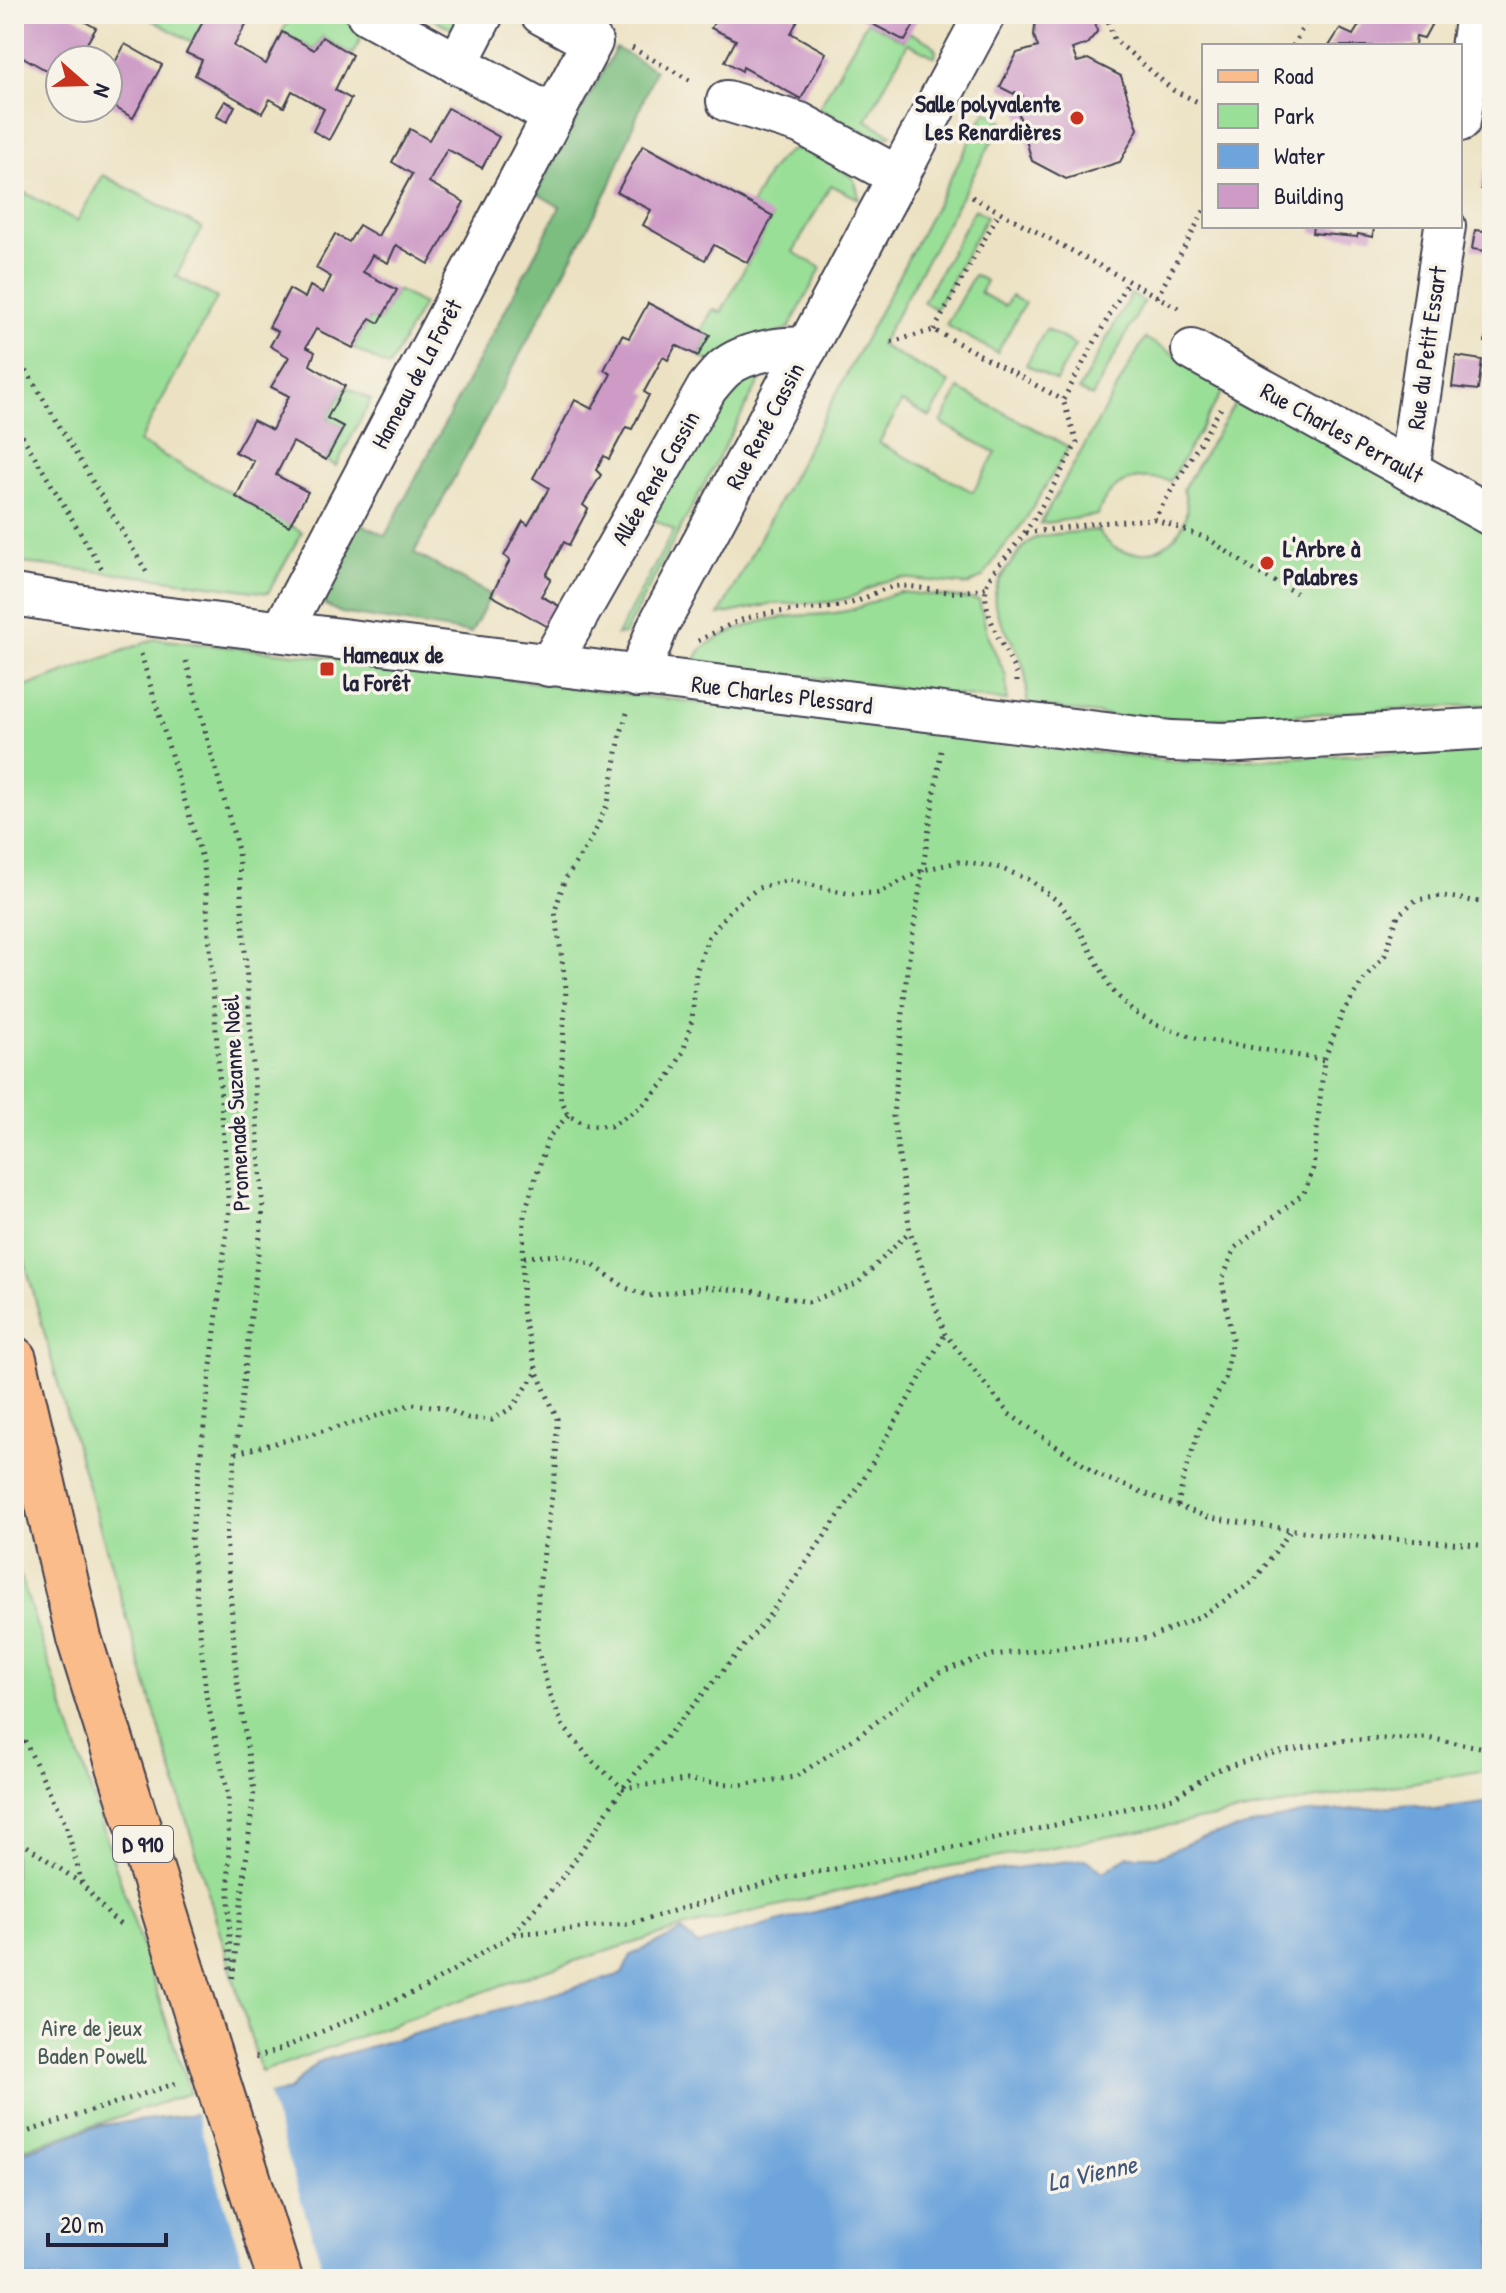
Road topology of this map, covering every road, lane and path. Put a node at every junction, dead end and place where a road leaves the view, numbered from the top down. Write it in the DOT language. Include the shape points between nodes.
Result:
graph roads {
  1 [pos="367,14"];
  2 [pos="483,14"];
  3 [pos="541,14"];
  4 [pos="985,14"];
  5 [pos="1106,14"];
  6 [pos="1310,14"];
  7 [pos="1476,14"];
  8 [pos="592,42"];
  9 [pos="1294,44"];
  10 [pos="457,64"];
  11 [pos="727,101"];
  12 [pos="1202,104"];
  13 [pos="1462,108"];
  14 [pos="553,116"];
  15 [pos="899,177"];
  16 [pos="972,197"];
  17 [pos="1000,211"];
  18 [pos="1202,215"];
  19 [pos="1445,228"];
  20 [pos="1128,281"];
  21 [pos="934,330"];
  22 [pos="891,342"];
  23 [pos="807,348"];
  24 [pos="14,350"];
  25 [pos="1192,350"];
  26 [pos="1240,377"];
  27 [pos="1063,400"];
  28 [pos="14,422"];
  29 [pos="1409,470"];
  30 [pos="1492,516"];
  31 [pos="1154,519"];
  32 [pos="1026,533"];
  33 [pos="14,584"];
  34 [pos="986,587"];
  35 [pos="1296,593"];
  36 [pos="14,595"];
  37 [pos="75,606"];
  38 [pos="14,613"];
  39 [pos="129,613"];
  40 [pos="174,619"];
  41 [pos="282,631"];
  42 [pos="692,644"];
  43 [pos="549,666"];
  44 [pos="638,677"];
  45 [pos="947,714"];
  46 [pos="1013,723"];
  47 [pos="1492,728"];
  48 [pos="923,870"];
  49 [pos="1492,904"];
  50 [pos="1324,1060"];
  51 [pos="568,1115"];
  52 [pos="910,1231"];
  53 [pos="524,1257"];
  54 [pos="945,1334"];
  55 [pos="14,1359"];
  56 [pos="537,1372"];
  57 [pos="236,1453"];
  58 [pos="14,1480"];
  59 [pos="1178,1506"];
  60 [pos="1291,1530"];
  61 [pos="1492,1546"];
  62 [pos="79,1638"];
  63 [pos="14,1719"];
  64 [pos="1492,1749"];
  65 [pos="623,1788"];
  66 [pos="14,1837"];
  67 [pos="82,1884"];
  68 [pos="131,1934"];
  69 [pos="512,1935"];
  70 [pos="215,2063"];
  71 [pos="14,2136"];
  72 [pos="280,2279"];
  1 -- 10 [label="street"];
  2 -- 10 [label="street"];
  3 -- 8 [label="street"];
  4 -- 15 [label="street, Rue René Cassin"];
  5 -- 12 [label="path" via="1114,39 1173,90"];
  6 -- 9 [label="path"];
  7 -- 13 [label="street"];
  8 -- 11 [label="path" via="620,41"];
  8 -- 14 [label="street, Hameau de La Forêt"];
  10 -- 14 [label="street"];
  11 -- 15 [label="street" via="800,123"];
  14 -- 41 [label="street, Hameau de La Forêt"];
  15 -- 23 [label="street, Rue René Cassin"];
  16 -- 17 [label="path"];
  17 -- 20 [label="path"];
  17 -- 21 [label="path"];
  18 -- 20 [label="path" via="1157,297"];
  19 -- 29 [label="street, Rue du Petit Essart"];
  20 -- 27 [label="path"];
  21 -- 22 [label="path"];
  21 -- 27 [label="path"];
  23 -- 43 [label="street, Allée René Cassin" via="752,355 727,366 707,388"];
  23 -- 44 [label="street, Rue René Cassin" via="658,626"];
  24 -- 40 [label="path, Promenade Suzanne Noël"];
  25 -- 26 [label="street, Rue Charles Perrault"];
  26 -- 29 [label="street, Rue Charles Perrault"];
  26 -- 31 [label="path"];
  27 -- 32 [label="path" via="1077,443"];
  28 -- 39 [label="path"];
  29 -- 30 [label="street, Rue Charles Perrault"];
  31 -- 32 [label="path"];
  31 -- 35 [label="path" via="1209,539"];
  32 -- 34 [label="path"];
  33 -- 37 [label="street"];
  34 -- 42 [label="path" via="948,592 897,586 836,607 751,616"];
  34 -- 46 [label="path" via="991,619 1017,675"];
  36 -- 37 [label="street, Rue Charles Plessard"];
  37 -- 38 [label="street, Rue Charles Plessard"];
  37 -- 39 [label="street, Rue Charles Plessard"];
  39 -- 40 [label="street, Rue Charles Plessard"];
  39 -- 57 [label="path, Promenade Suzanne Noël" via="204,865 229,1210 191,1539 206,1695 228,1795 231,1983 254,1791 237,1682 226,1536"];
  40 -- 41 [label="street, Rue Charles Plessard"];
  40 -- 57 [label="path, Promenade Suzanne Noël" via="238,850 263,1209"];
  41 -- 43 [label="street, Rue Charles Plessard"];
  43 -- 44 [label="street, Rue Charles Plessard"];
  44 -- 45 [label="street, Rue Charles Plessard"];
  44 -- 51 [label="path" via="608,803 564,881 555,911 566,988 560,1096"];
  45 -- 46 [label="street, Rue Charles Plessard"];
  45 -- 48 [label="path"];
  46 -- 47 [label="street, Rue Charles Plessard" via="1223,743"];
  48 -- 50 [label="path" via="958,862 997,867 1028,879 1059,902 1113,991 1132,1011 1157,1025 1196,1038"];
  48 -- 51 [label="path" via="878,893 850,894 789,880 758,888 731,909 708,938 696,972 683,1052 668,1079 640,1108 610,1126 586,1125"];
  48 -- 52 [label="path" via="893,1116"];
  49 -- 50 [label="path" via="1443,896 1416,900 1398,915 1385,955 1343,1012"];
  50 -- 59 [label="path" via="1313,1169 1304,1193 1235,1248 1222,1280 1232,1339 1225,1379 1200,1428"];
  51 -- 53 [label="path" via="548,1138 537,1170 524,1215"];
  52 -- 53 [label="path" via="857,1284 808,1302 705,1287 649,1296 563,1255"];
  52 -- 54 [label="path"];
  53 -- 56 [label="path" via="522,1311"];
  54 -- 59 [label="path" via="1009,1414 1100,1476"];
  54 -- 65 [label="path" via="858,1488 766,1620"];
  55 -- 62 [label="main road, D 910"];
  56 -- 57 [label="path" via="513,1407 492,1420 412,1404"];
  56 -- 65 [label="path" via="557,1418 537,1647 563,1726"];
  58 -- 62 [label="main road, D 910"];
  59 -- 60 [label="path" via="1210,1518"];
  60 -- 61 [label="path"];
  60 -- 65 [label="path" via="1254,1581 1203,1615 1149,1638 993,1655 942,1671 795,1777 740,1785 687,1780"];
  62 -- 70 [label="main road, D 910"];
  63 -- 67 [label="path" via="66,1825"];
  64 -- 69 [label="path" via="1427,1738 1346,1740 1269,1754 1216,1770 1173,1798 963,1846 785,1878 629,1924"];
  65 -- 69 [label="path" via="566,1873"];
  66 -- 67 [label="path"];
  67 -- 68 [label="path"];
  69 -- 70 [label="path" via="424,1988 276,2051"];
  70 -- 71 [label="path"];
  70 -- 72 [label="main road, D 910, bridge"];
}
